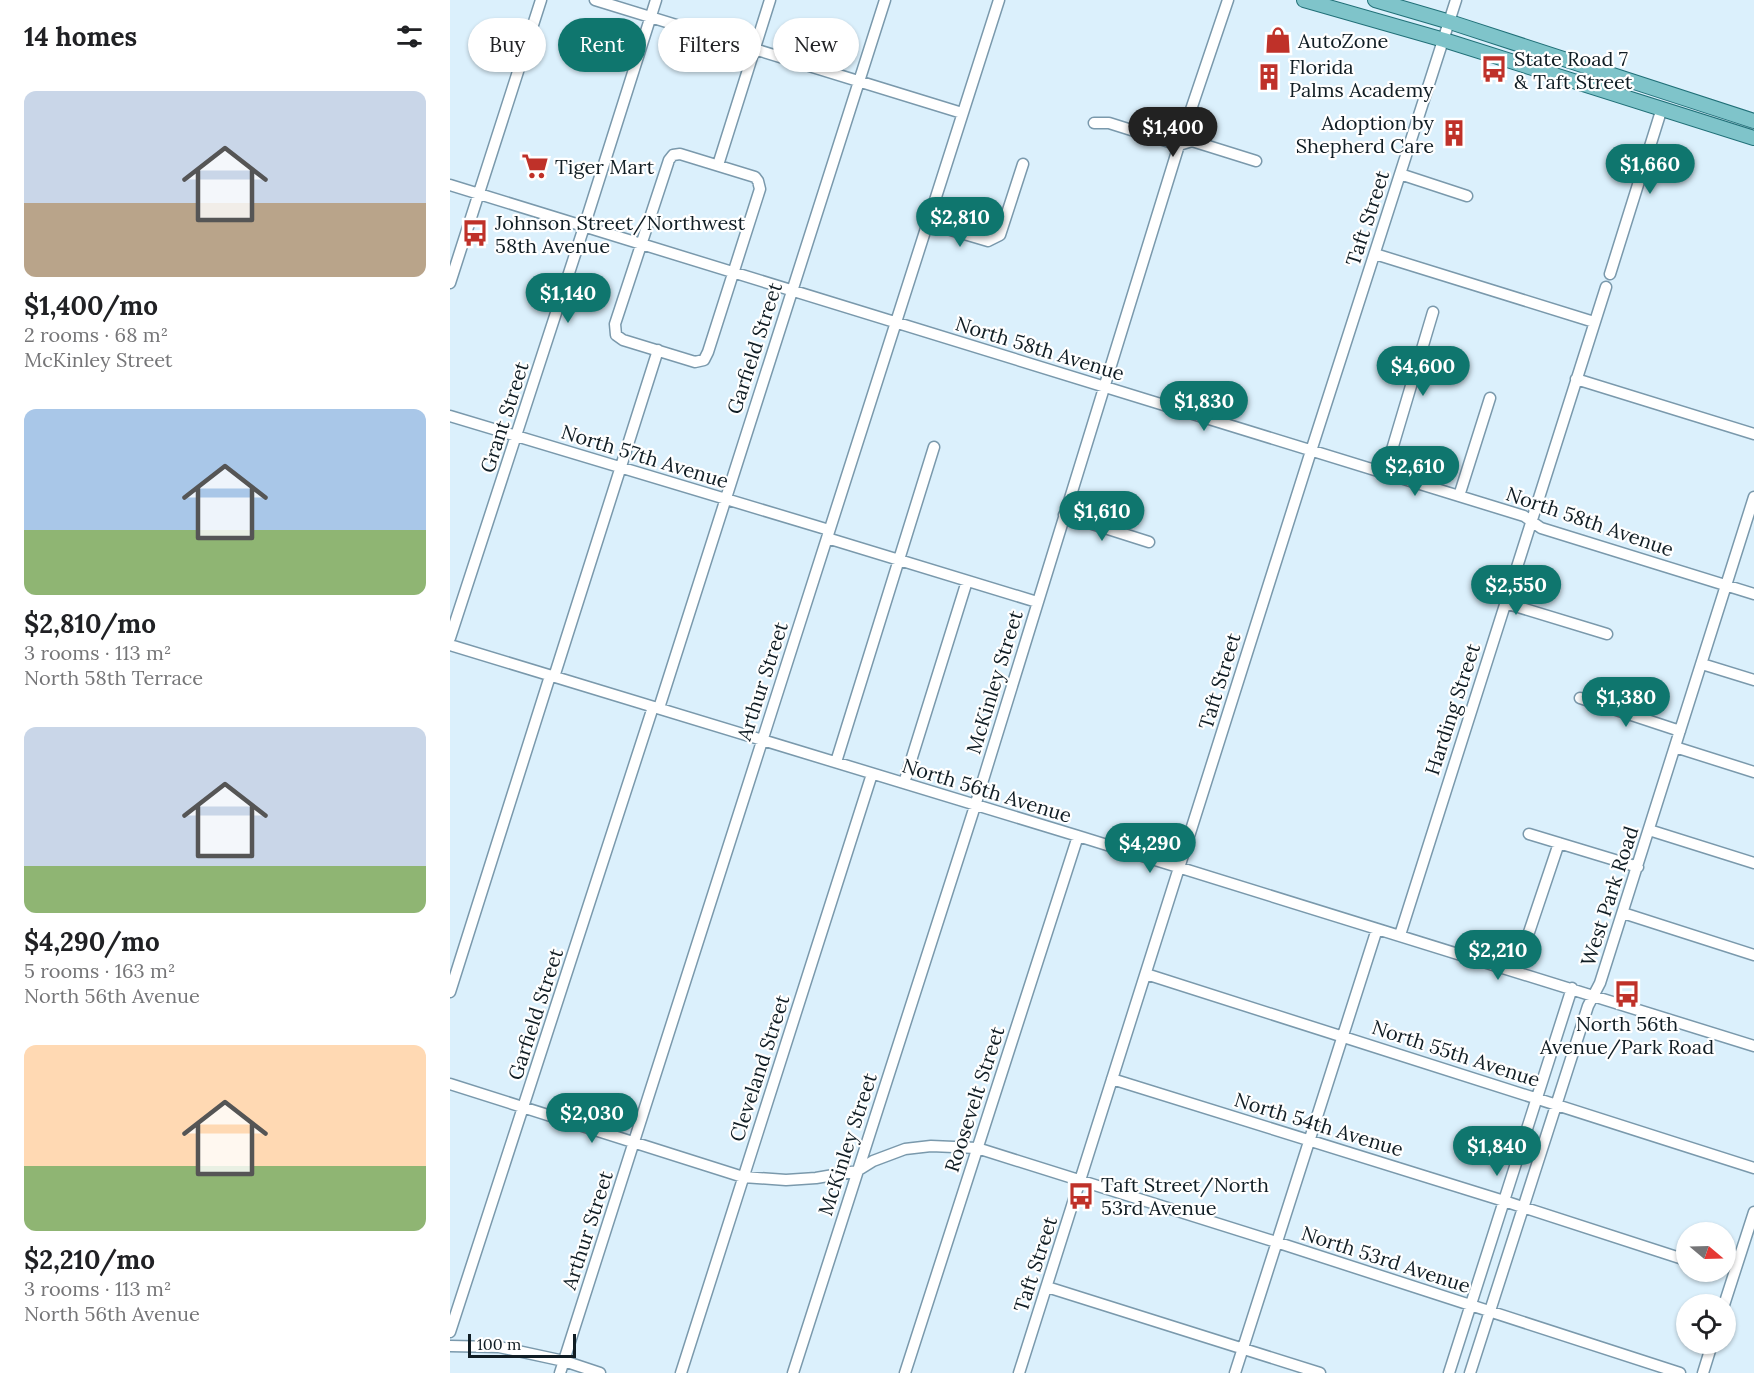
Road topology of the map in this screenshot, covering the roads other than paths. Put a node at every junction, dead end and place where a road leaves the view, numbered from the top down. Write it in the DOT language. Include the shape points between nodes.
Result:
graph roads {
  1 [pos="541,0"];
  2 [pos="595,0"];
  3 [pos="656,0"];
  4 [pos="770,0"];
  5 [pos="885,0"];
  6 [pos="999,0"];
  7 [pos="1228,0"];
  8 [pos="1304,0"];
  9 [pos="1375,0"];
  10 [pos="1456,0"];
  11 [pos="650,17"];
  12 [pos="658,19"];
  13 [pos="1450,22"];
  14 [pos="761,27"];
  15 [pos="1444,40"];
  16 [pos="761,50"];
  17 [pos="747,72"];
  18 [pos="859,81"];
  19 [pos="1645,86"];
  20 [pos="1626,97"];
  21 [pos="1683,98"];
  22 [pos="1662,108"];
  23 [pos="962,112"];
  24 [pos="1754,121"];
  25 [pos="1094,123"];
  26 [pos="1754,138"];
  27 [pos="1179,145"];
  28 [pos="1256,161"];
  29 [pos="1023,164"];
  30 [pos="718,165"];
  31 [pos="1400,174"];
  32 [pos="450,185"];
  33 [pos="479,194"];
  34 [pos="1467,196"];
  35 [pos="927,223"];
  36 [pos="585,227"];
  37 [pos="642,244"];
  38 [pos="1375,254"];
  39 [pos="734,273"];
  40 [pos="1610,274"];
  41 [pos="450,283"];
  42 [pos="1606,287"];
  43 [pos="792,290"];
  44 [pos="1433,312"];
  45 [pos="896,322"];
  46 [pos="1594,322"];
  47 [pos="658,350"];
  48 [pos="1576,379"];
  49 [pos="1105,387"];
  50 [pos="1490,398"];
  51 [pos="450,416"];
  52 [pos="1754,435"];
  53 [pos="516,436"];
  54 [pos="934,447"];
  55 [pos="1311,451"];
  56 [pos="621,467"];
  57 [pos="1385,473"];
  58 [pos="1459,496"];
  59 [pos="1754,496"];
  60 [pos="724,498"];
  61 [pos="1064,515"];
  62 [pos="1530,521"];
  63 [pos="828,534"];
  64 [pos="1149,542"];
  65 [pos="898,560"];
  66 [pos="967,581"];
  67 [pos="1726,586"];
  68 [pos="1754,594"];
  69 [pos="1037,602"];
  70 [pos="1505,603"];
  71 [pos="1607,634"];
  72 [pos="450,638"];
  73 [pos="450,645"];
  74 [pos="1702,664"];
  75 [pos="552,676"];
  76 [pos="1754,680"];
  77 [pos="1580,698"];
  78 [pos="656,707"];
  79 [pos="1680,731"];
  80 [pos="763,740"];
  81 [pos="1675,747"];
  82 [pos="836,762"];
  83 [pos="1754,772"];
  84 [pos="872,774"];
  85 [pos="904,783"];
  86 [pos="975,806"];
  87 [pos="1649,830"];
  88 [pos="1529,834"];
  89 [pos="1078,836"];
  90 [pos="1559,843"];
  91 [pos="1754,863"];
  92 [pos="1638,867"];
  93 [pos="1179,868"];
  94 [pos="1623,913"];
  95 [pos="1377,929"];
  96 [pos="1400,935"];
  97 [pos="1754,955"];
  98 [pos="1516,971"];
  99 [pos="1146,974"];
  100 [pos="1572,988"];
  101 [pos="450,992"];
  102 [pos="1593,995"];
  103 [pos="1343,1035"];
  104 [pos="1754,1046"];
  105 [pos="1112,1079"];
  106 [pos="450,1084"];
  107 [pos="1537,1098"];
  108 [pos="1556,1104"];
  109 [pos="524,1107"];
  110 [pos="1309,1140"];
  111 [pos="634,1143"];
  112 [pos="977,1149"];
  113 [pos="1754,1168"];
  114 [pos="857,1171"];
  115 [pos="743,1177"];
  116 [pos="1080,1181"];
  117 [pos="1504,1201"];
  118 [pos="1523,1207"];
  119 [pos="1754,1212"];
  120 [pos="1276,1242"];
  121 [pos="1676,1257"];
  122 [pos="1736,1270"];
  123 [pos="1047,1287"];
  124 [pos="1470,1306"];
  125 [pos="1490,1312"];
  126 [pos="450,1332"];
  127 [pos="450,1346"];
  128 [pos="1243,1349"];
  129 [pos="1709,1354"];
  130 [pos="564,1361"];
  131 [pos="560,1373"];
  132 [pos="600,1373"];
  133 [pos="681,1373"];
  134 [pos="793,1373"];
  135 [pos="905,1373"];
  136 [pos="1019,1373"];
  137 [pos="1235,1373"];
  138 [pos="1320,1373"];
  139 [pos="1449,1373"];
  140 [pos="1470,1373"];
  141 [pos="1680,1373"];
  142 [pos="1703,1373"];
  1 -- 33 [label="street"];
  2 -- 11 [label="street"];
  3 -- 11 [label="street, Grant Street"];
  4 -- 14 [label="street"];
  5 -- 18 [label="street, Garfield Street"];
  6 -- 23 [label="street, Arthur Street"];
  7 -- 27 [label="street, McKinley Street"];
  8 -- 15 [label="main road"];
  9 -- 13 [label="main road"];
  10 -- 13 [label="street, Taft Street"];
  11 -- 12 [label="street"];
  11 -- 36 [label="street, Grant Street"];
  13 -- 15 [label="street, Taft Street"];
  13 -- 19 [label="main road"];
  15 -- 20 [label="main road"];
  15 -- 31 [label="street, Taft Street"];
  16 -- 18 [label="street"];
  17 -- 30 [label="street"];
  18 -- 23 [label="street"];
  18 -- 43 [label="street, Garfield Street"];
  19 -- 20 [label="main road"];
  19 -- 21 [label="main road"];
  20 -- 22 [label="main road"];
  21 -- 22 [label="main road"];
  21 -- 24 [label="main road"];
  22 -- 26 [label="main road"];
  22 -- 40 [label="street"];
  23 -- 35 [label="street, Arthur Street"];
  25 -- 27 [label="street" via="1109,123"];
  27 -- 28 [label="street" via="1192,141"];
  27 -- 49 [label="street, McKinley Street"];
  29 -- 35 [label="street" via="1000,235 994,240"];
  30 -- 37 [label="street" via="673,155"];
  30 -- 39 [label="street" via="754,177 760,189"];
  31 -- 34 [label="street"];
  31 -- 38 [label="street, Taft Street"];
  32 -- 33 [label="street, North 58th Avenue"];
  33 -- 36 [label="street, North 58th Avenue"];
  33 -- 41 [label="street"];
  35 -- 45 [label="street, Arthur Street"];
  36 -- 37 [label="street, North 58th Avenue"];
  36 -- 53 [label="street, Grant Street"];
  37 -- 39 [label="street, North 58th Avenue"];
  37 -- 47 [label="street" via="615,324 616,335"];
  38 -- 46 [label="street"];
  38 -- 55 [label="street, Taft Street"];
  39 -- 43 [label="street, North 58th Avenue"];
  39 -- 47 [label="street" via="704,360 695,362"];
  42 -- 46 [label="street, Harding Street"];
  43 -- 45 [label="street, North 58th Avenue"];
  43 -- 60 [label="street, Garfield Street"];
  44 -- 57 [label="street"];
  45 -- 49 [label="street, North 58th Avenue"];
  45 -- 63 [label="street, Arthur Street"];
  46 -- 48 [label="street, Harding Street"];
  47 -- 56 [label="street"];
  48 -- 52 [label="street"];
  48 -- 62 [label="street, Harding Street"];
  49 -- 55 [label="street, North 58th Avenue"];
  49 -- 61 [label="street, McKinley Street"];
  50 -- 58 [label="street"];
  51 -- 53 [label="street, North 57th Avenue"];
  53 -- 56 [label="street, North 57th Avenue"];
  53 -- 72 [label="street, Grant Street"];
  54 -- 65 [label="street"];
  55 -- 57 [label="street, North 58th Avenue"];
  55 -- 93 [label="street, Taft Street"];
  56 -- 60 [label="street, North 57th Avenue"];
  56 -- 75 [label="street"];
  57 -- 58 [label="street, North 58th Avenue"];
  58 -- 62 [label="street, North 58th Avenue"];
  59 -- 67 [label="street, West Park Road"];
  60 -- 63 [label="street, North 57th Avenue"];
  60 -- 78 [label="street, Garfield Street"];
  61 -- 64 [label="street"];
  61 -- 69 [label="street, McKinley Street"];
  62 -- 67 [label="street, North 58th Avenue" via="1541,528"];
  62 -- 70 [label="street, Harding Street"];
  63 -- 65 [label="street, North 57th Avenue"];
  63 -- 80 [label="street, Arthur Street"];
  65 -- 66 [label="street, North 57th Avenue"];
  65 -- 82 [label="street"];
  66 -- 69 [label="street, North 57th Avenue"];
  66 -- 85 [label="street"];
  67 -- 68 [label="street, North 58th Avenue"];
  67 -- 74 [label="street, West Park Road"];
  69 -- 86 [label="street, McKinley Street"];
  70 -- 71 [label="street"];
  70 -- 96 [label="street, Harding Street"];
  73 -- 75 [label="street, North 56th Avenue"];
  74 -- 76 [label="street"];
  74 -- 79 [label="street, West Park Road"];
  75 -- 78 [label="street, North 56th Avenue"];
  75 -- 101 [label="street"];
  77 -- 79 [label="street"];
  78 -- 80 [label="street, North 56th Avenue"];
  78 -- 109 [label="street, Garfield Street"];
  79 -- 81 [label="street, West Park Road"];
  80 -- 82 [label="street, North 56th Avenue"];
  80 -- 111 [label="street, Arthur Street"];
  81 -- 83 [label="street"];
  81 -- 87 [label="street, West Park Road"];
  82 -- 84 [label="street, North 56th Avenue"];
  84 -- 85 [label="street, North 56th Avenue"];
  84 -- 115 [label="street, Cleveland Street"];
  85 -- 86 [label="street, North 56th Avenue"];
  86 -- 89 [label="street, North 56th Avenue"];
  86 -- 114 [label="street, McKinley Street"];
  87 -- 91 [label="street"];
  87 -- 92 [label="street, West Park Road"];
  88 -- 90 [label="street"];
  89 -- 93 [label="street, North 56th Avenue"];
  89 -- 112 [label="street, Roosevelt Street"];
  90 -- 92 [label="street"];
  90 -- 98 [label="street"];
  92 -- 94 [label="street, West Park Road"];
  93 -- 95 [label="street, North 56th Avenue"];
  93 -- 99 [label="street, Taft Street"];
  94 -- 97 [label="street"];
  94 -- 102 [label="street, West Park Road"];
  95 -- 96 [label="street, North 56th Avenue"];
  95 -- 103 [label="street"];
  96 -- 98 [label="street, North 56th Avenue"];
  98 -- 100 [label="street, North 56th Avenue"];
  99 -- 103 [label="street, North 55th Avenue"];
  99 -- 105 [label="street, Taft Street"];
  100 -- 102 [label="street, North 56th Avenue"];
  100 -- 107 [label="street, West Park Road"];
  102 -- 104 [label="street, North 56th Avenue"];
  102 -- 108 [label="street, West Park Road"];
  103 -- 107 [label="street, North 55th Avenue"];
  103 -- 110 [label="street"];
  105 -- 110 [label="street, North 54th Avenue"];
  105 -- 116 [label="street, Taft Street"];
  106 -- 109 [label="street"];
  107 -- 108 [label="street, North 55th Avenue"];
  107 -- 117 [label="street, West Park Road"];
  108 -- 113 [label="street, North 55th Avenue"];
  108 -- 118 [label="street, West Park Road"];
  109 -- 111 [label="street"];
  109 -- 126 [label="street, Garfield Street"];
  110 -- 117 [label="street, North 54th Avenue"];
  110 -- 120 [label="street"];
  111 -- 115 [label="street"];
  111 -- 130 [label="street, Arthur Street"];
  112 -- 114 [label="street, North 53rd Avenue" via="905,1149"];
  112 -- 116 [label="street, North 53rd Avenue"];
  112 -- 135 [label="street, Roosevelt Street"];
  114 -- 115 [label="street" via="786,1180"];
  114 -- 134 [label="street, McKinley Street"];
  115 -- 133 [label="street, Cleveland Street"];
  116 -- 120 [label="street, North 53rd Avenue"];
  116 -- 123 [label="street, Taft Street"];
  117 -- 118 [label="street, North 54th Avenue"];
  117 -- 124 [label="street, West Park Road"];
  118 -- 121 [label="street, North 54th Avenue"];
  118 -- 125 [label="street, West Park Road"];
  119 -- 122 [label="street"];
  120 -- 124 [label="street, North 53rd Avenue"];
  120 -- 128 [label="street"];
  123 -- 128 [label="street"];
  123 -- 136 [label="street, Taft Street"];
  124 -- 125 [label="street, North 53rd Avenue"];
  124 -- 139 [label="street, West Park Road"];
  125 -- 140 [label="street, West Park Road"];
  125 -- 141 [label="street, North 53rd Avenue"];
  127 -- 130 [label="street" via="499,1347"];
  128 -- 137 [label="street"];
  128 -- 138 [label="street"];
  129 -- 142 [label="street"];
  130 -- 131 [label="street, Arthur Street"];
  130 -- 132 [label="street"];
}
